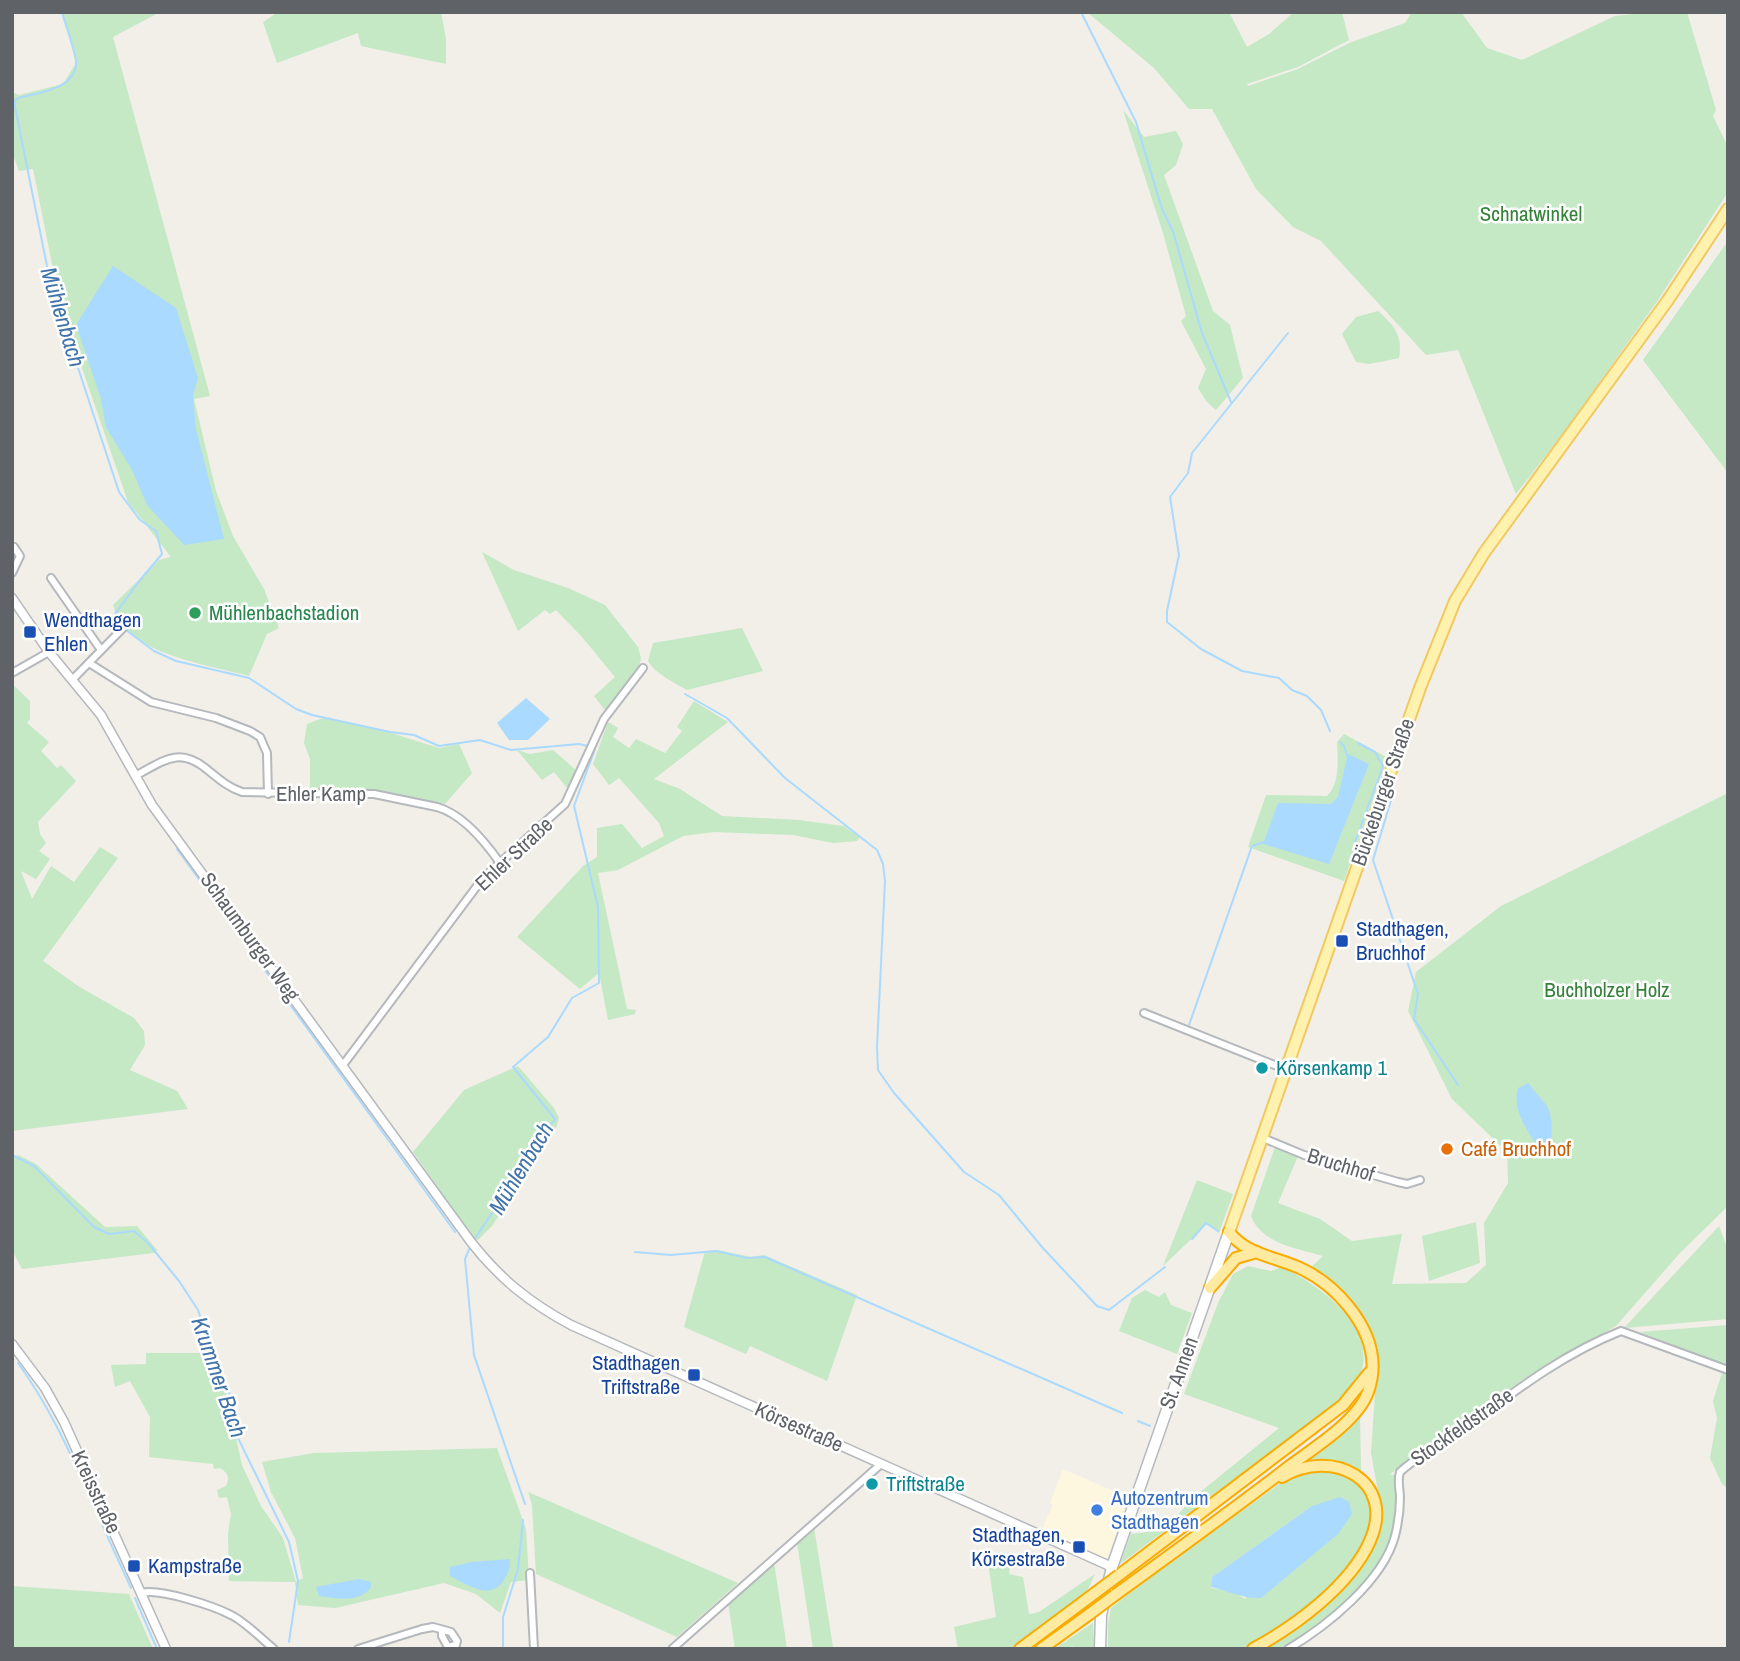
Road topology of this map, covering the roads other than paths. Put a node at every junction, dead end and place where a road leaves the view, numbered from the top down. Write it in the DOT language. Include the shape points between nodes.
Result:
graph roads {
  1 [pos="1728,209"];
  2 [pos="14,547"];
  3 [pos="12,573"];
  4 [pos="51,578"];
  5 [pos="12,598"];
  6 [pos="124,627"];
  7 [pos="101,649"];
  8 [pos="49,652"];
  9 [pos="89,663"];
  10 [pos="643,668"];
  11 [pos="12,673"];
  12 [pos="73,679"];
  13 [pos="135,776"];
  14 [pos="268,793"];
  15 [pos="500,863"];
  16 [pos="1144,1013"];
  17 [pos="343,1065"];
  18 [pos="1287,1070"];
  19 [pos="1274,1108"];
  20 [pos="1263,1138"];
  21 [pos="1416,1182"];
  22 [pos="1229,1232"];
  23 [pos="1257,1252"];
  24 [pos="496,1272"];
  25 [pos="1210,1288"];
  26 [pos="12,1344"];
  27 [pos="1372,1367"];
  28 [pos="1728,1370"];
  29 [pos="881,1464"];
  30 [pos="1247,1499"];
  31 [pos="1115,1571"];
  32 [pos="530,1573"];
  33 [pos="142,1594"];
  34 [pos="442,1630"];
  35 [pos="1101,1646"];
  36 [pos="166,1649"];
  37 [pos="274,1649"];
  38 [pos="358,1649"];
  39 [pos="534,1649"];
  40 [pos="672,1649"];
  41 [pos="1020,1649"];
  42 [pos="1041,1649"];
  43 [pos="1252,1649"];
  44 [pos="1288,1649"];
  1 -- 18 [label="main road, Bückeburger Straße" via="1668,300 1484,553 1455,601"];
  2 -- 3 [label="street" via="20,556"];
  4 -- 7 [label="street"];
  5 -- 8 [label="street, Schaumburger Weg"];
  6 -- 7 [label="street"];
  7 -- 9 [label="street"];
  8 -- 11 [label="street"];
  8 -- 12 [label="street, Schaumburger Weg"];
  9 -- 12 [label="street"];
  9 -- 14 [label="street" via="162,707 216,718 260,737 267,753"];
  10 -- 15 [label="street, Ehler Straße" via="604,719 565,804"];
  12 -- 13 [label="street, Schaumburger Weg" via="101,715"];
  13 -- 14 [label="street, Ehler Kamp" via="171,758 188,756 233,789"];
  13 -- 17 [label="street, Schaumburger Weg"];
  14 -- 15 [label="street, Ehler Kamp" via="374,794 445,809"];
  15 -- 17 [label="street, Ehler Straße" via="483,878"];
  16 -- 18 [label="street"];
  17 -- 24 [label="street, Schaumburger Weg"];
  18 -- 19 [label="main road, Bückeburger Straße"];
  19 -- 20 [label="main road, St. Annen"];
  20 -- 21 [label="street, Bruchhof" via="1398,1182"];
  20 -- 22 [label="main road, St. Annen"];
  22 -- 23 [label="highway" via="1242,1246"];
  22 -- 25 [label="main road, St. Annen"];
  23 -- 25 [label="highway" via="1236,1258"];
  23 -- 27 [label="highway" via="1303,1270 1334,1291 1366,1335"];
  24 -- 29 [label="street, Körsestraße" via="541,1309 571,1325"];
  25 -- 31 [label="main road, St. Annen"];
  26 -- 33 [label="street, Kreisstraße" via="64,1423"];
  27 -- 30 [label="highway" via="1368,1392 1349,1419"];
  27 -- 31 [label="highway" via="1343,1405"];
  28 -- 44 [label="street, Stockfeldstraße" via="1620,1331 1543,1371 1400,1472 1395,1536 1381,1566 1335,1615"];
  29 -- 31 [label="street, Körsestraße"];
  29 -- 40 [label="street"];
  30 -- 42 [label="highway, bridge"];
  30 -- 43 [label="highway" via="1288,1474 1327,1464 1346,1469 1360,1480 1373,1494 1376,1508 1370,1541 1331,1593 1303,1618"];
  31 -- 35 [label="main road, St. Annen" via="1101,1615"];
  31 -- 41 [label="highway, bridge" via="1095,1592"];
  32 -- 39 [label="street"];
  33 -- 36 [label="street, Kreisstraße"];
  33 -- 37 [label="street" via="166,1593 232,1615"];
  34 -- 38 [label="street" via="422,1629"];
}
